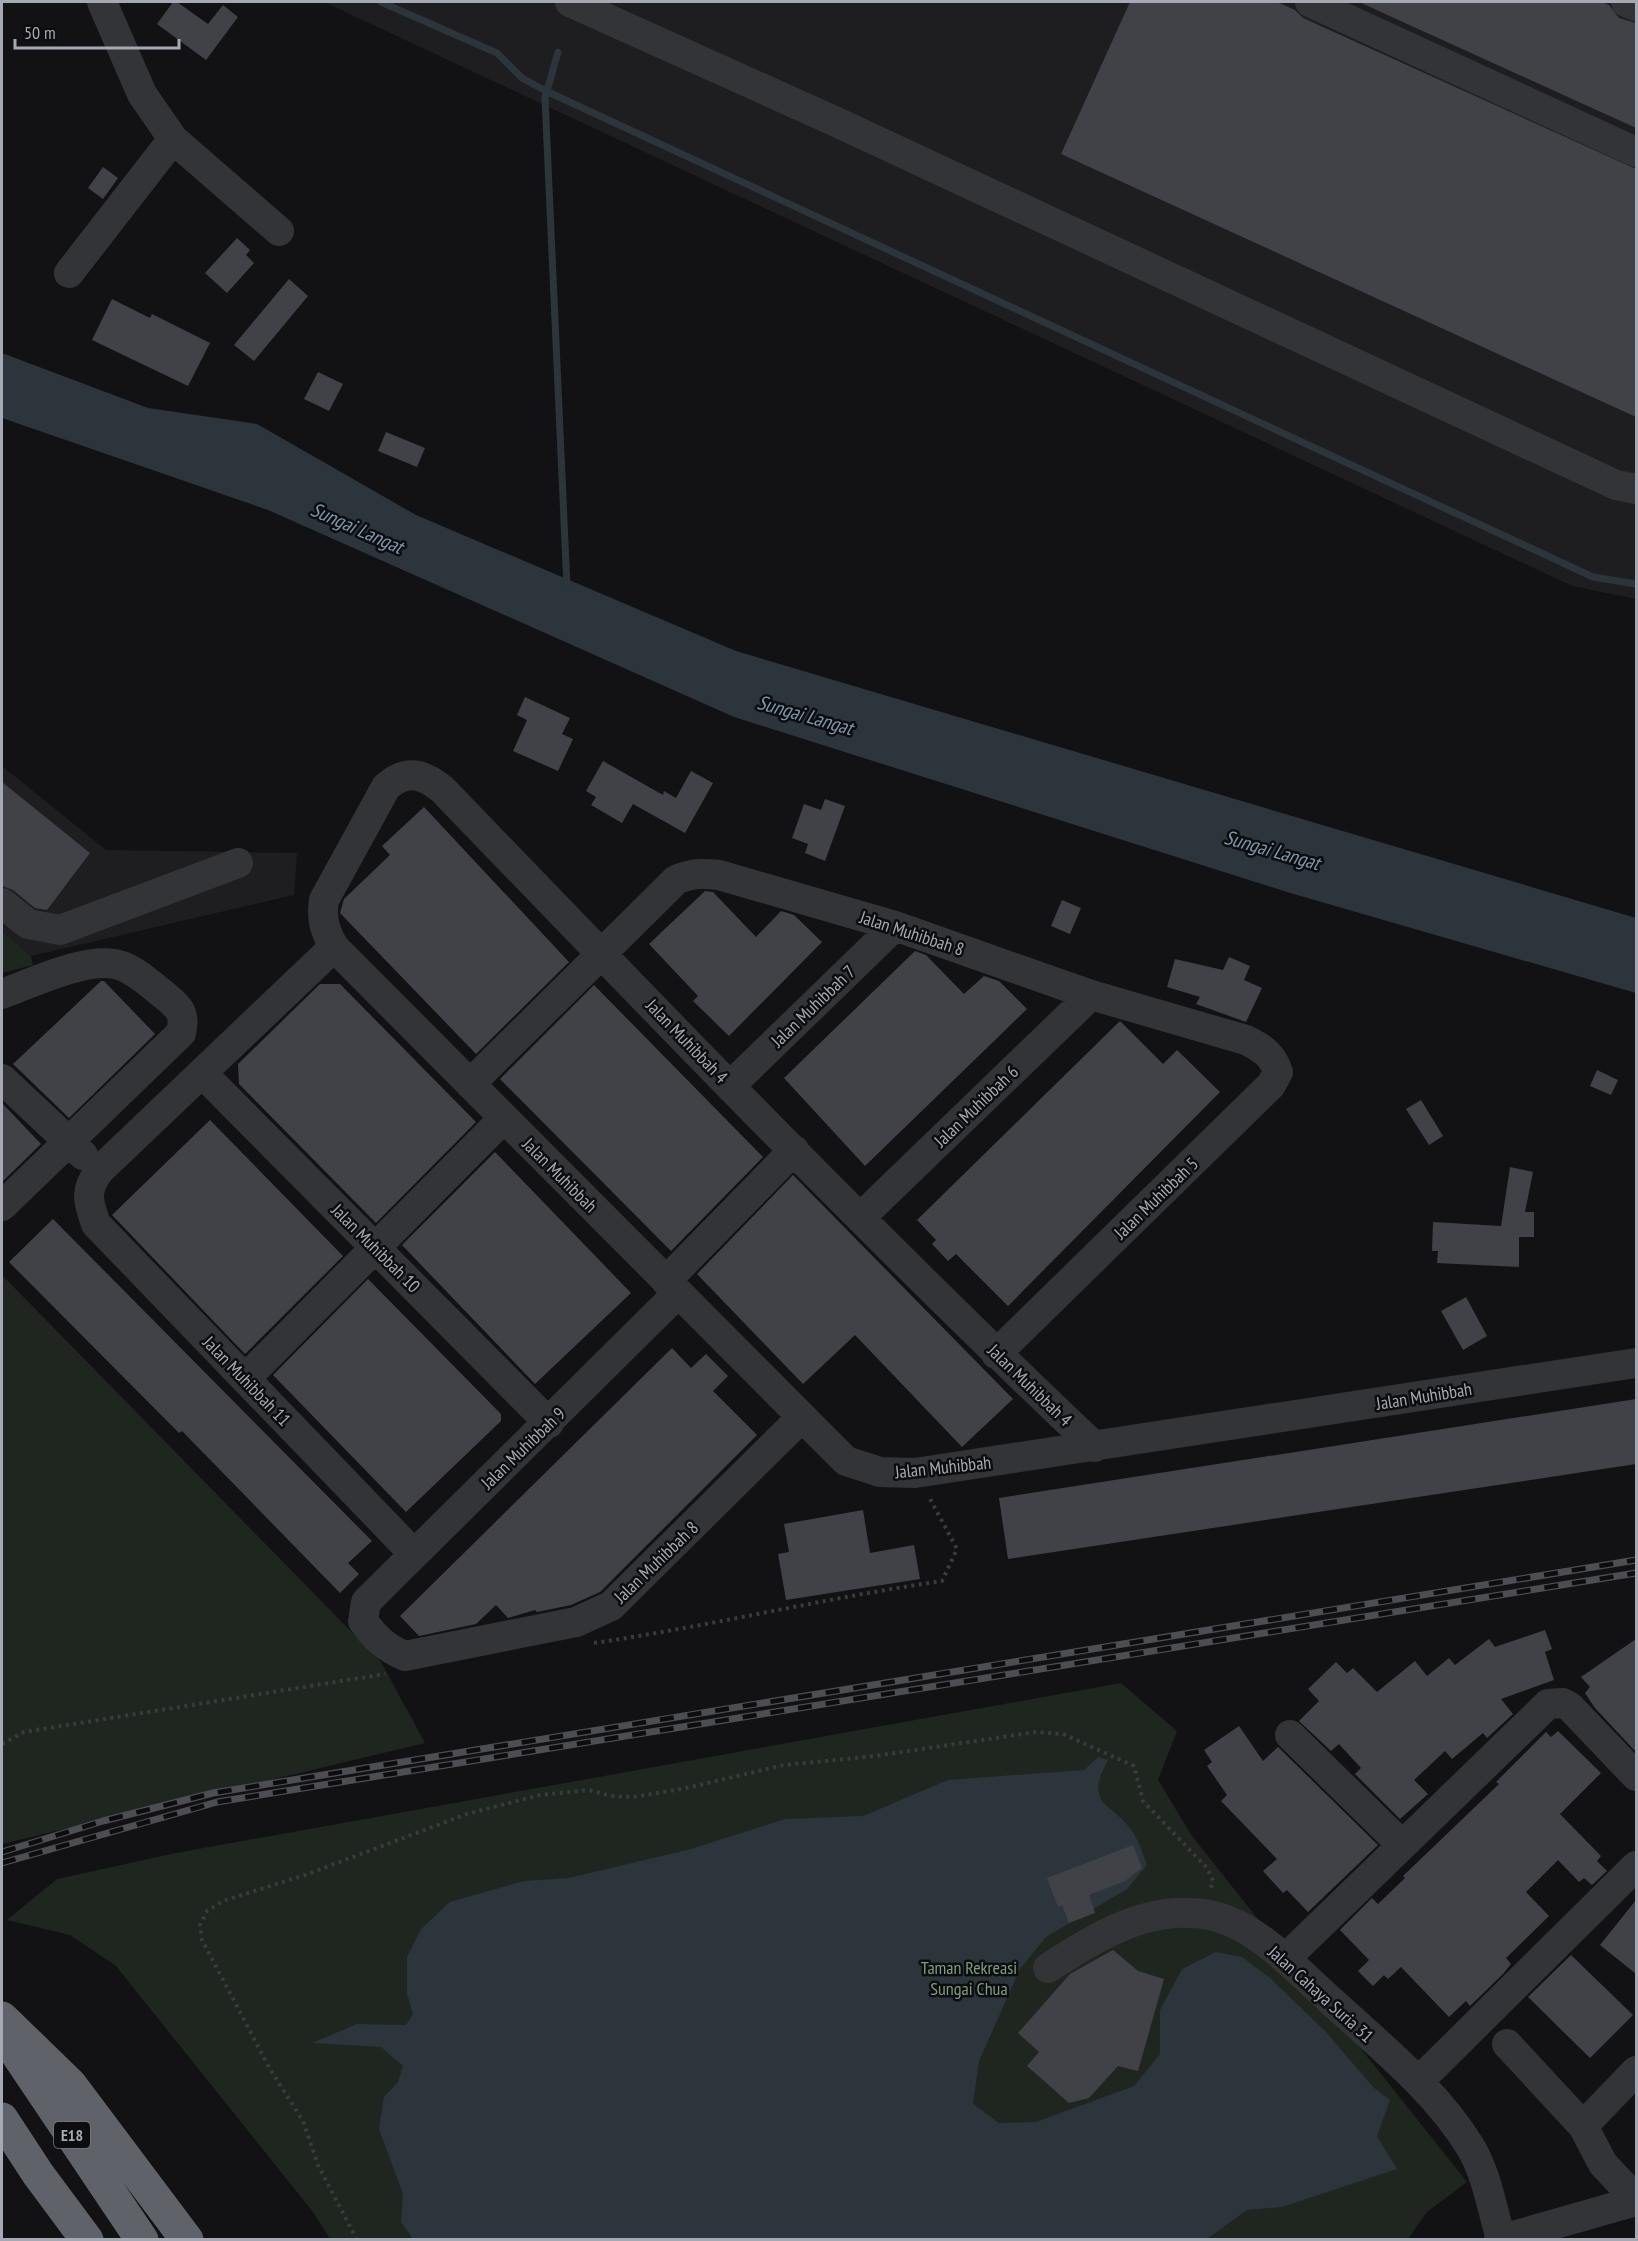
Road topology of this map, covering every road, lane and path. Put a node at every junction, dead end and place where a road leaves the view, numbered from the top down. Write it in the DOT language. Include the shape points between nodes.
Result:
graph roads {
  1 [pos="102,2"];
  2 [pos="570,2"];
  3 [pos="1310,2"];
  4 [pos="1626,2"];
  5 [pos="1636,6"];
  6 [pos="173,139"];
  7 [pos="1636,152"];
  8 [pos="279,231"];
  9 [pos="69,273"];
  10 [pos="1636,489"];
  11 [pos="238,863"];
  12 [pos="2,903"];
  13 [pos="895,926"];
  14 [pos="329,938"];
  15 [pos="602,954"];
  16 [pos="2,994"];
  17 [pos="1091,995"];
  18 [pos="1246,1040"];
  19 [pos="202,1073"];
  20 [pos="2,1079"];
  21 [pos="470,1084"];
  22 [pos="730,1086"];
  23 [pos="504,1119"];
  24 [pos="69,1142"];
  25 [pos="794,1150"];
  26 [pos="100,1170"];
  27 [pos="2,1206"];
  28 [pos="861,1217"];
  29 [pos="376,1248"];
  30 [pos="672,1287"];
  31 [pos="996,1354"];
  32 [pos="1636,1364"];
  33 [pos="245,1379"];
  34 [pos="802,1416"];
  35 [pos="549,1423"];
  36 [pos="1095,1448"];
  37 [pos="414,1554"];
  38 [pos="366,1602"];
  39 [pos="1290,1735"];
  40 [pos="1636,1776"];
  41 [pos="1402,1845"];
  42 [pos="1636,1866"];
  43 [pos="1203,1915"];
  44 [pos="1285,1959"];
  45 [pos="1048,1968"];
  46 [pos="2,2018"];
  47 [pos="2,2031"];
  48 [pos="1507,2044"];
  49 [pos="1636,2072"];
  50 [pos="1419,2081"];
  51 [pos="2,2119"];
  52 [pos="1583,2126"];
  53 [pos="38,2174"];
  54 [pos="1636,2200"];
  55 [pos="1500,2239"];
  56 [pos="64,2240"];
  57 [pos="87,2240"];
  58 [pos="142,2240"];
  59 [pos="187,2240"];
  60 [pos="357,2240"];
  1 -- 6 [label="street" via="142,94"];
  2 -- 10 [label="street" via="1616,484"];
  3 -- 7 [label="street"];
  4 -- 5 [label="street"];
  6 -- 8 [label="street"];
  6 -- 9 [label="street"];
  11 -- 12 [label="street" via="60,930 28,924"];
  13 -- 15 [label="street, Jalan Muhibbah 8" via="719,875 688,874 676,880"];
  13 -- 17 [label="street, Jalan Muhibbah 8"];
  13 -- 22 [label="street, Jalan Muhibbah 7"];
  14 -- 15 [label="street, Jalan Muhibbah 4" via="321,914 324,900 386,787 396,778 412,773 428,778 442,789"];
  14 -- 19 [label="street"];
  14 -- 21 [label="street, Jalan Muhibbah"];
  15 -- 21 [label="street, Jalan Muhibbah 8"];
  15 -- 22 [label="street, Jalan Muhibbah 4"];
  16 -- 24 [label="street" via="108,962 133,971 181,1009 181,1033"];
  17 -- 18 [label="street, Jalan Muhibbah 8"];
  17 -- 28 [label="street, Jalan Muhibbah 6"];
  18 -- 31 [label="street, Jalan Muhibbah 5" via="1274,1060 1278,1072 1271,1085"];
  19 -- 26 [label="street"];
  19 -- 29 [label="street, Jalan Muhibbah 10"];
  20 -- 24 [label="street"];
  21 -- 23 [label="street, Jalan Muhibbah"];
  22 -- 25 [label="street, Jalan Muhibbah 4"];
  23 -- 29 [label="street"];
  23 -- 30 [label="street, Jalan Muhibbah"];
  24 -- 26 [label="street"];
  24 -- 27 [label="street"];
  25 -- 28 [label="street, Jalan Muhibbah 4"];
  25 -- 30 [label="street, Jalan Muhibbah 9"];
  26 -- 33 [label="street, Jalan Muhibbah 11" via="90,1182 88,1203 96,1224"];
  28 -- 31 [label="street, Jalan Muhibbah 4"];
  29 -- 33 [label="street"];
  29 -- 35 [label="street, Jalan Muhibbah 10"];
  30 -- 34 [label="street, Jalan Muhibbah"];
  30 -- 35 [label="street, Jalan Muhibbah 9"];
  31 -- 36 [label="street, Jalan Muhibbah 4"];
  32 -- 36 [label="street, Jalan Muhibbah"];
  33 -- 37 [label="street, Jalan Muhibbah 11"];
  34 -- 36 [label="street, Jalan Muhibbah" via="846,1461 880,1472 915,1473"];
  34 -- 38 [label="street, Jalan Muhibbah 8" via="611,1606 576,1622 405,1656 387,1648 363,1621"];
  35 -- 37 [label="street, Jalan Muhibbah 9"];
  37 -- 38 [label="street, Jalan Muhibbah 9"];
  39 -- 41 [label="street"];
  40 -- 41 [label="street" via="1570,1707 1563,1703 1548,1704"];
  41 -- 44 [label="street"];
  42 -- 50 [label="street"];
  43 -- 44 [label="street, Jalan Cahaya Suria 31" via="1227,1920"];
  43 -- 45 [label="street, Jalan Cahaya Suria 31" via="1155,1916 1116,1929"];
  43 -- 60 [label="path" via="1213,1881 1207,1868 1143,1801 1134,1766 1063,1734 1036,1732 784,1765 633,1797 589,1790 540,1795 467,1814 305,1875 223,1901 207,1911 200,1925 202,1941 270,2069 303,2121 318,2165"];
  44 -- 50 [label="street, Jalan Cahaya Suria 31"];
  46 -- 59 [label="highway" via="70,2084"];
  47 -- 58 [label="highway, E18"];
  48 -- 52 [label="street"];
  49 -- 52 [label="street"];
  50 -- 55 [label="street, Jalan Cahaya Suria 31" via="1472,2150"];
  51 -- 53 [label="highway"];
  52 -- 54 [label="street" via="1603,2164"];
  53 -- 56 [label="highway"];
  53 -- 57 [label="highway"];
  54 -- 55 [label="street"];
}
